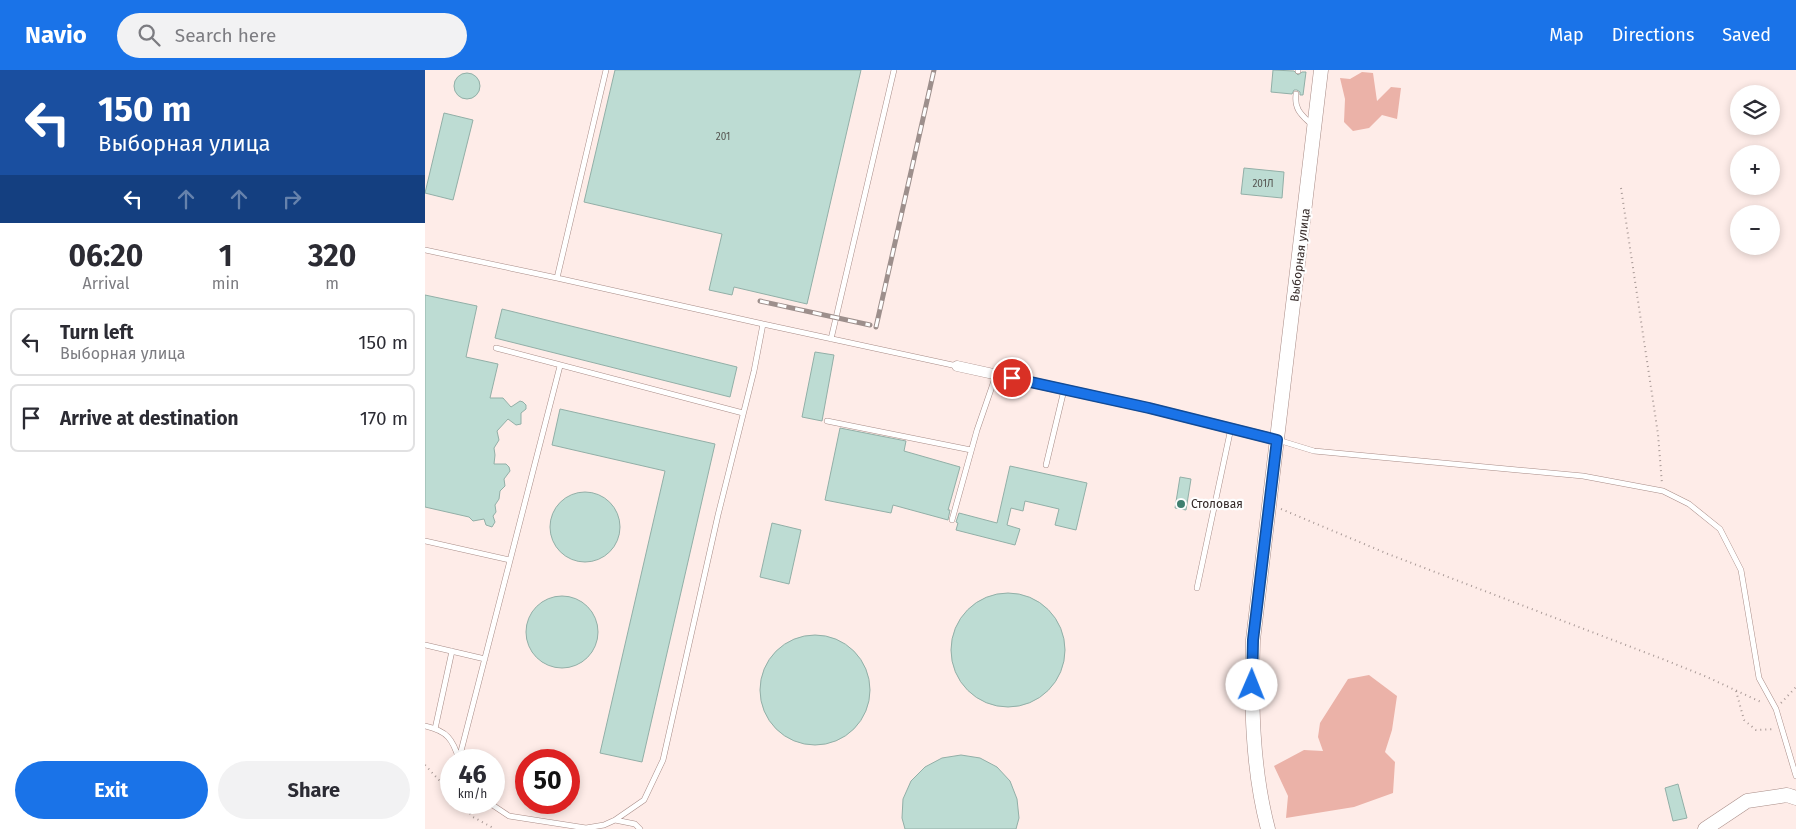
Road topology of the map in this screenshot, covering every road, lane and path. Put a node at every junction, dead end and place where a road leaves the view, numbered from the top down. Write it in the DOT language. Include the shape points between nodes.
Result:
graph roads {
  1 [pos="606,70"];
  2 [pos="895,70"];
  3 [pos="1321,70"];
  4 [pos="1296,94"];
  5 [pos="1316,128"];
  6 [pos="1621,188"];
  7 [pos="425,250"];
  8 [pos="557,278"];
  9 [pos="763,324"];
  10 [pos="831,339"];
  11 [pos="495,348"];
  12 [pos="560,366"];
  13 [pos="957,366"];
  14 [pos="995,375"];
  15 [pos="1064,390"];
  16 [pos="743,412"];
  17 [pos="827,421"];
  18 [pos="1231,428"];
  19 [pos="1277,440"];
  20 [pos="971,450"];
  21 [pos="1046,465"];
  22 [pos="1663,491"];
  23 [pos="1269,505"];
  24 [pos="952,520"];
  25 [pos="425,541"];
  26 [pos="510,560"];
  27 [pos="1197,588"];
  28 [pos="425,645"];
  29 [pos="452,651"];
  30 [pos="485,659"];
  31 [pos="1796,687"];
  32 [pos="1735,690"];
  33 [pos="1776,709"];
  34 [pos="425,726"];
  35 [pos="435,728"];
  36 [pos="1783,728"];
  37 [pos="456,749"];
  38 [pos="462,749"];
  39 [pos="425,765"];
  40 [pos="1796,776"];
  41 [pos="440,781"];
  42 [pos="1796,798"];
  43 [pos="505,813"];
  44 [pos="470,814"];
  45 [pos="615,820"];
  46 [pos="495,829"];
  47 [pos="640,829"];
  48 [pos="1268,829"];
  49 [pos="1705,829"];
  1 -- 8 [label="lane"];
  2 -- 10 [label="lane"];
  3 -- 5 [label="main road, Выборная улица"];
  4 -- 5 [label="lane" via="1297,108"];
  5 -- 19 [label="main road, Выборная улица"];
  6 -- 22 [label="path" via="1658,434"];
  7 -- 8 [label="lane"];
  8 -- 9 [label="lane"];
  9 -- 10 [label="lane"];
  9 -- 16 [label="lane"];
  10 -- 13 [label="lane"];
  11 -- 12 [label="lane"];
  12 -- 16 [label="lane"];
  12 -- 26 [label="lane"];
  13 -- 14 [label="street"];
  14 -- 15 [label="street"];
  14 -- 20 [label="lane"];
  15 -- 18 [label="street"];
  15 -- 21 [label="lane"];
  16 -- 45 [label="lane" via="663,760 644,800"];
  17 -- 20 [label="lane"];
  18 -- 19 [label="street"];
  18 -- 27 [label="lane"];
  19 -- 22 [label="lane" via="1314,451 1583,476"];
  19 -- 23 [label="main road, Выборная улица"];
  20 -- 24 [label="lane"];
  22 -- 33 [label="lane" via="1689,504 1720,529 1741,570 1759,678"];
  23 -- 32 [label="path"];
  23 -- 48 [label="main road, Выборная улица" via="1253,640 1252,685 1257,774"];
  25 -- 26 [label="lane"];
  26 -- 30 [label="lane"];
  28 -- 29 [label="lane"];
  29 -- 30 [label="lane"];
  29 -- 35 [label="lane"];
  30 -- 38 [label="lane"];
  31 -- 33 [label="path"];
  32 -- 33 [label="path"];
  32 -- 36 [label="path" via="1744,720 1756,730"];
  33 -- 36 [label="lane"];
  34 -- 35 [label="lane"];
  35 -- 37 [label="lane" via="453,740"];
  36 -- 40 [label="lane"];
  39 -- 41 [label="path"];
  42 -- 49 [label="main road" via="1787,795 1747,801"];
  43 -- 45 [label="lane" via="586,828 604,826"];
  44 -- 46 [label="path"];
  45 -- 47 [label="lane" via="635,824"];
}
